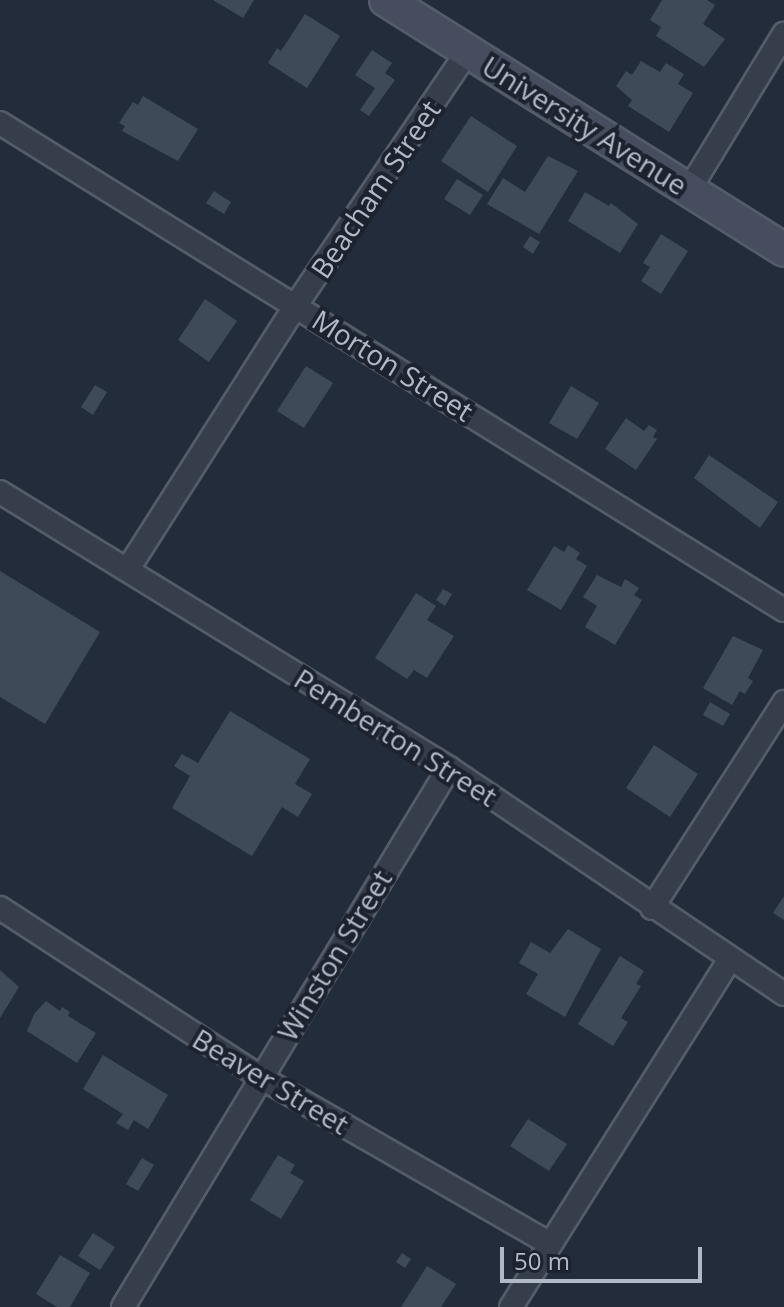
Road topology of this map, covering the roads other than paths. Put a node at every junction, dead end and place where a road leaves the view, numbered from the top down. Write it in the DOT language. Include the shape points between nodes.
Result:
graph roads {
  1 [pos="394,2"];
  2 [pos="784,34"];
  3 [pos="467,52"];
  4 [pos="0,123"];
  5 [pos="689,190"];
  6 [pos="784,250"];
  7 [pos="296,305"];
  8 [pos="0,492"];
  9 [pos="128,569"];
  10 [pos="784,610"];
  11 [pos="784,702"];
  12 [pos="449,768"];
  13 [pos="0,908"];
  14 [pos="652,908"];
  15 [pos="730,959"];
  16 [pos="784,994"];
  17 [pos="260,1077"];
  18 [pos="549,1243"];
  19 [pos="123,1307"];
  20 [pos="511,1307"];
  1 -- 3 [label="street, University Avenue"];
  2 -- 5 [label="street"];
  3 -- 5 [label="street, University Avenue"];
  3 -- 7 [label="street, Beacham Street"];
  4 -- 7 [label="street, Morton Street"];
  5 -- 6 [label="street, University Avenue"];
  7 -- 9 [label="street, Beacham Street"];
  7 -- 10 [label="street, Morton Street"];
  8 -- 9 [label="street, Pemberton Street"];
  9 -- 12 [label="street, Pemberton Street"];
  11 -- 14 [label="street"];
  12 -- 14 [label="street, Pemberton Street"];
  12 -- 17 [label="street, Winston Street"];
  13 -- 17 [label="street, Beaver Street"];
  14 -- 15 [label="street, Pemberton Street"];
  15 -- 16 [label="street, Pemberton Street"];
  15 -- 18 [label="street"];
  17 -- 18 [label="street, Beaver Street"];
  17 -- 19 [label="street, Winston Street"];
  18 -- 20 [label="street"];
}
